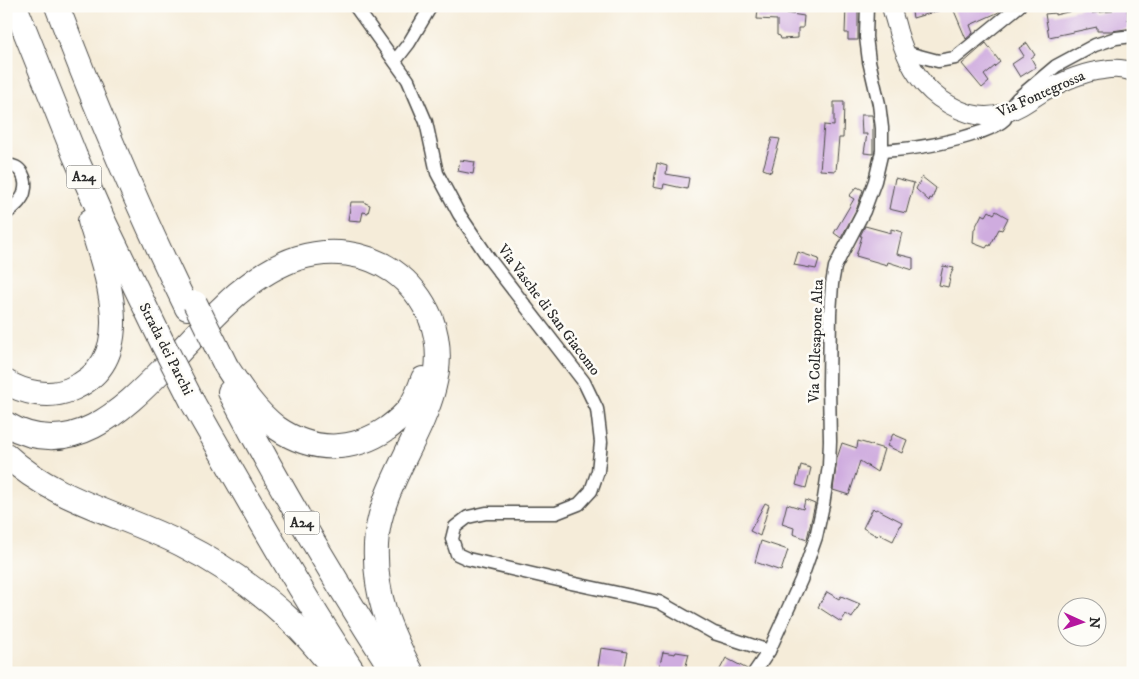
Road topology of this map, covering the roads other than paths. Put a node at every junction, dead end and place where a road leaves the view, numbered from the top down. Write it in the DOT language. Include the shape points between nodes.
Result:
graph roads {
  1 [pos="15,6"];
  2 [pos="57,6"];
  3 [pos="355,6"];
  4 [pos="431,6"];
  5 [pos="867,6"];
  6 [pos="892,6"];
  7 [pos="1019,6"];
  8 [pos="1133,36"];
  9 [pos="904,52"];
  10 [pos="395,61"];
  11 [pos="1133,72"];
  12 [pos="1005,113"];
  13 [pos="882,151"];
  14 [pos="74,156"];
  15 [pos="6,166"];
  16 [pos="6,214"];
  17 [pos="222,367"];
  18 [pos="6,382"];
  19 [pos="6,424"];
  20 [pos="6,437"];
  21 [pos="6,455"];
  22 [pos="769,651"];
  23 [pos="337,673"];
  24 [pos="354,673"];
  25 [pos="394,673"];
  26 [pos="412,673"];
  27 [pos="754,673"];
  1 -- 14 [label="highway, Strada dei Parchi / A24"];
  2 -- 17 [label="highway, A24" via="161,254"];
  3 -- 10 [label="street, Via Vasche di San Giacomo"];
  4 -- 10 [label="street"];
  5 -- 13 [label="street, Via Collesapone Alta" via="866,37 879,104"];
  6 -- 9 [label="street, Via Fontegrossa"];
  7 -- 9 [label="street" via="955,58 938,61"];
  8 -- 12 [label="street" via="1095,45 1056,66"];
  9 -- 12 [label="street, Via Fontegrossa" via="925,85 953,108 981,116"];
  10 -- 22 [label="street, Via Vasche di San Giacomo" via="412,88 426,122 438,173 459,214 490,260 584,382 597,409 601,442 598,470 591,491 579,504 556,513 486,513 468,517 455,527 452,539 457,554 659,602 714,633"];
  11 -- 12 [label="street, Via Fontegrossa" via="1113,68 1079,75"];
  12 -- 13 [label="street" via="1003,122 962,138"];
  13 -- 22 [label="street, Via Collesapone Alta" via="864,211 835,267 832,284 829,466 816,537 801,580"];
  14 -- 18 [label="highway" via="113,308 109,347 93,375 64,392 26,391"];
  14 -- 24 [label="highway, Strada dei Parchi / A24, bridge" via="194,403 288,568"];
  15 -- 16 [label="street" via="17,166 25,182 24,195"];
  17 -- 20 [label="highway" via="252,404 279,429 315,445 343,446 378,435 410,408 424,375 426,356 416,315 405,297 390,284 356,267 319,266 283,277 253,297 131,416 103,435 76,446 45,449"];
  17 -- 25 [label="highway, A24" via="257,444"];
  19 -- 26 [label="highway" via="38,436 57,437 99,424 146,386 237,295 277,266 322,252 346,253 363,256 396,272 419,295 428,311 437,346 434,387 389,492 376,543 376,574 381,600 389,628"];
  21 -- 23 [label="highway" via="57,491 180,543 233,574 289,619"];
  22 -- 27 [label="street, Via Collesapone Alta"];
}
